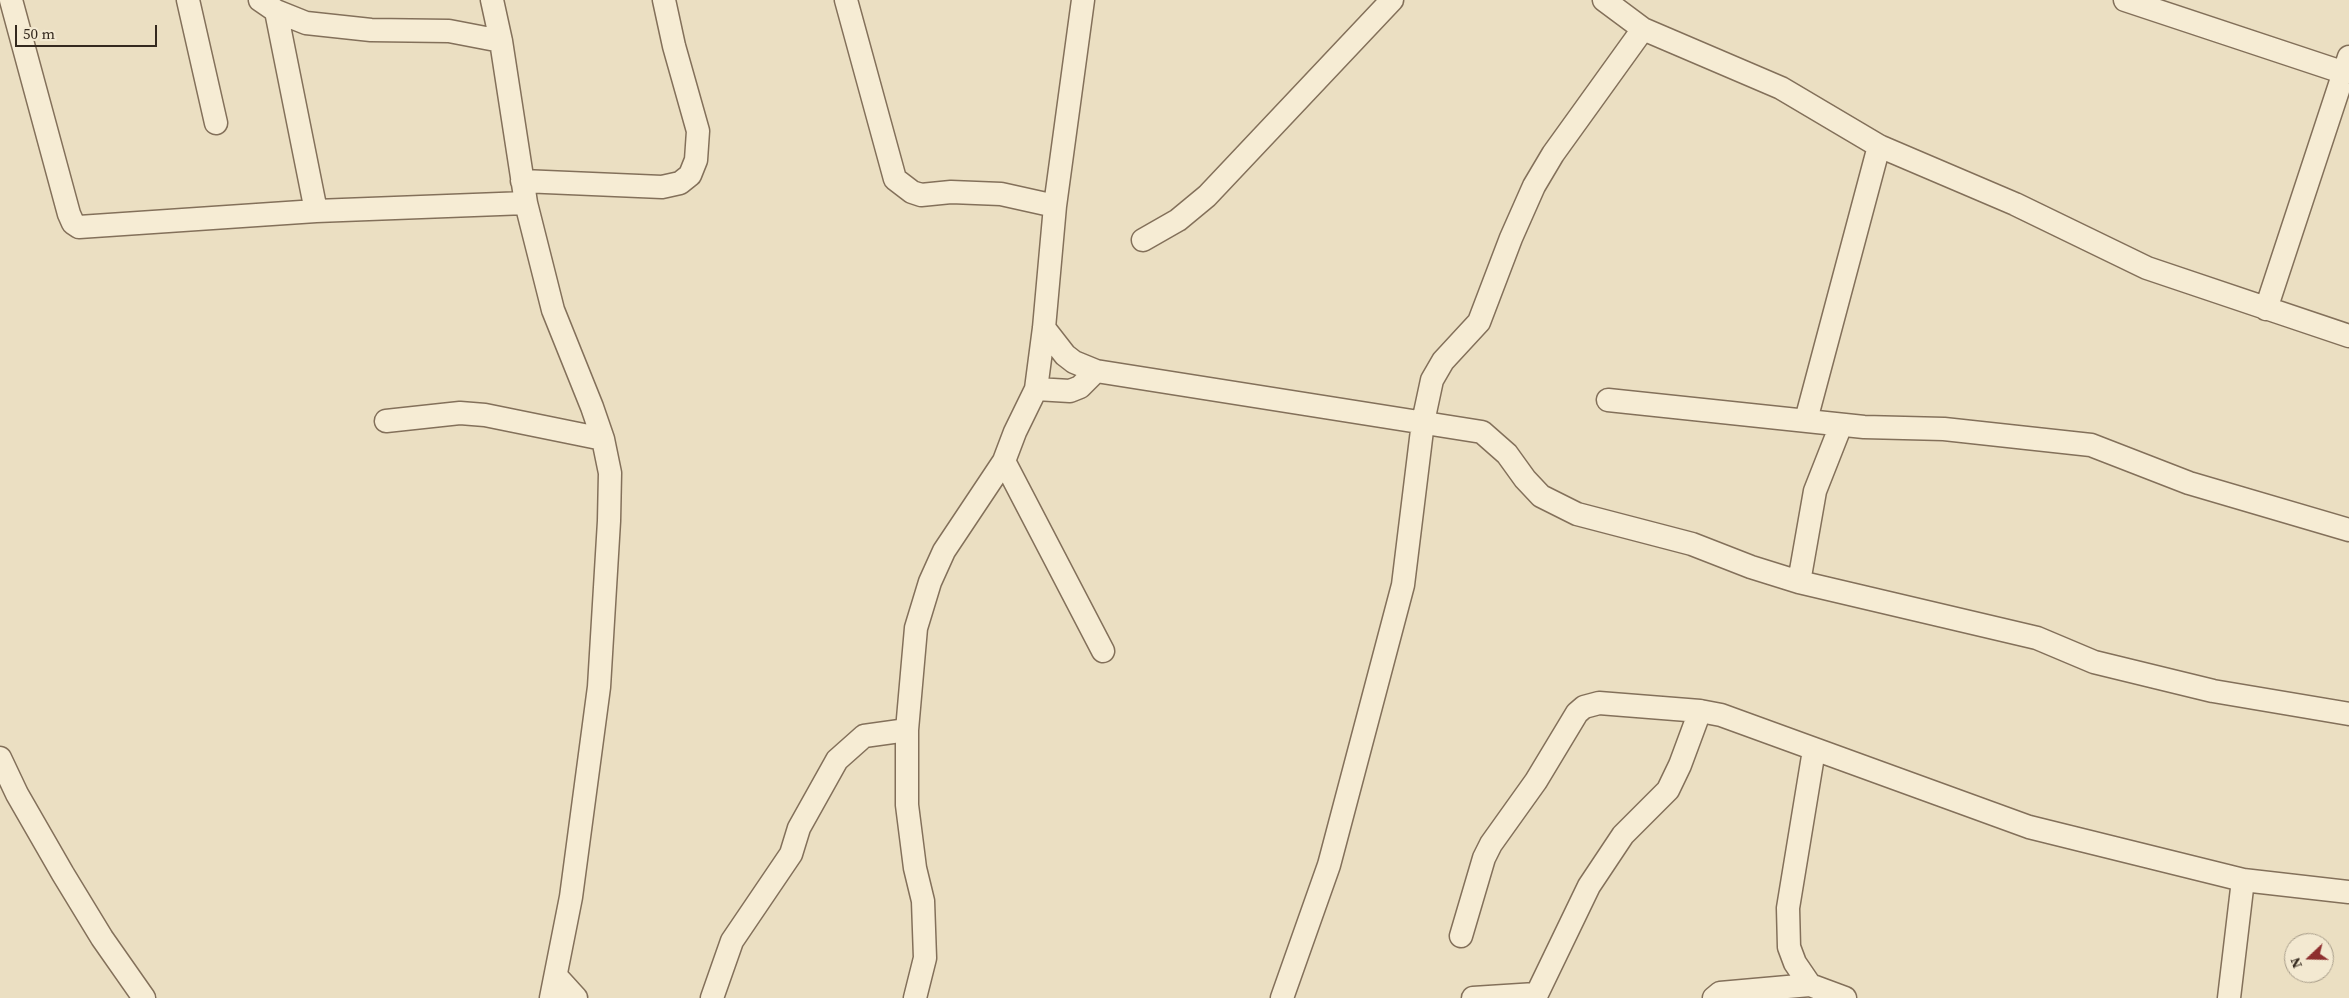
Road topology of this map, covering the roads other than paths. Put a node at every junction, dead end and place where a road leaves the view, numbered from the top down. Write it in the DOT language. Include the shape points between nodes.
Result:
graph roads {
  1 [pos="11,0"];
  2 [pos="188,0"];
  3 [pos="492,0"];
  4 [pos="664,0"];
  5 [pos="846,0"];
  6 [pos="1083,0"];
  7 [pos="1392,0"];
  8 [pos="1604,0"];
  9 [pos="2125,0"];
  10 [pos="268,6"];
  11 [pos="2170,7"];
  12 [pos="1643,29"];
  13 [pos="501,41"];
  14 [pos="2347,65"];
  15 [pos="216,123"];
  16 [pos="1879,146"];
  17 [pos="524,192"];
  18 [pos="1055,206"];
  19 [pos="316,211"];
  20 [pos="1143,240"];
  21 [pos="2266,309"];
  22 [pos="1044,328"];
  23 [pos="2349,336"];
  24 [pos="1096,372"];
  25 [pos="1036,389"];
  26 [pos="1608,400"];
  27 [pos="1806,420"];
  28 [pos="386,421"];
  29 [pos="1423,422"];
  30 [pos="1841,425"];
  31 [pos="603,439"];
  32 [pos="1004,461"];
  33 [pos="2349,530"];
  34 [pos="1799,582"];
  35 [pos="1103,652"];
  36 [pos="1700,712"];
  37 [pos="2349,714"];
  38 [pos="907,730"];
  39 [pos="1814,750"];
  40 [pos="0,758"];
  41 [pos="2242,880"];
  42 [pos="2349,892"];
  43 [pos="1461,936"];
  44 [pos="556,976"];
  45 [pos="1810,985"];
  46 [pos="138,996"];
  47 [pos="1535,996"];
  48 [pos="552,998"];
  49 [pos="576,998"];
  50 [pos="712,998"];
  51 [pos="916,998"];
  52 [pos="1282,998"];
  53 [pos="1473,998"];
  54 [pos="1714,998"];
  55 [pos="1845,998"];
  56 [pos="2229,998"];
  1 -- 19 [label="street" via="73,223 86,228"];
  2 -- 15 [label="street"];
  3 -- 13 [label="street"];
  4 -- 17 [label="street" via="698,131 696,160 690,175 680,183 662,187"];
  5 -- 18 [label="street" via="895,179 921,195 951,192 1001,194"];
  6 -- 18 [label="street"];
  7 -- 20 [label="street" via="1207,196 1178,220"];
  8 -- 12 [label="street"];
  9 -- 11 [label="street"];
  10 -- 13 [label="street" via="306,23 371,30 450,31"];
  10 -- 19 [label="street"];
  11 -- 14 [label="street"];
  12 -- 16 [label="street" via="1781,88"];
  12 -- 29 [label="street" via="1553,154 1534,186 1479,322 1443,361 1432,380"];
  13 -- 17 [label="street"];
  14 -- 21 [label="street"];
  16 -- 21 [label="street" via="2015,204 2147,268"];
  16 -- 27 [label="street"];
  17 -- 19 [label="street"];
  17 -- 31 [label="street" via="553,310"];
  18 -- 22 [label="street"];
  21 -- 23 [label="street"];
  22 -- 24 [label="street" via="1065,355"];
  22 -- 25 [label="street"];
  24 -- 25 [label="street" via="1080,387 1070,390"];
  24 -- 29 [label="street"];
  25 -- 32 [label="street"];
  26 -- 27 [label="street"];
  27 -- 30 [label="street"];
  28 -- 31 [label="street" via="460,414 485,415"];
  29 -- 34 [label="street" via="1482,432 1508,454 1541,496 1577,514 1692,544 1751,568"];
  29 -- 52 [label="street" via="1402,585 1329,865"];
  30 -- 33 [label="street" via="1944,429 2091,445 2189,483"];
  30 -- 34 [label="street" via="1815,491"];
  31 -- 44 [label="street" via="610,473 599,687 571,897"];
  32 -- 35 [label="street"];
  32 -- 38 [label="street" via="944,551 930,582 916,628"];
  34 -- 37 [label="street" via="2036,638 2094,662 2195,687"];
  36 -- 39 [label="street" via="1721,715"];
  36 -- 43 [label="street" via="1599,703 1584,707 1577,713 1536,781 1491,844"];
  36 -- 47 [label="street" via="1668,790 1623,835 1589,886"];
  38 -- 50 [label="street" via="864,736 837,760 800,828 791,854 732,941"];
  38 -- 51 [label="street" via="907,806 923,901 925,958"];
  39 -- 41 [label="street" via="2029,827"];
  39 -- 45 [label="street" via="1788,908 1789,947"];
  40 -- 46 [label="street" via="68,882"];
  41 -- 42 [label="street"];
  41 -- 56 [label="street"];
  44 -- 48 [label="street"];
  44 -- 49 [label="street"];
  45 -- 54 [label="street" via="1720,993"];
  45 -- 55 [label="street"];
  47 -- 53 [label="street"];
}
